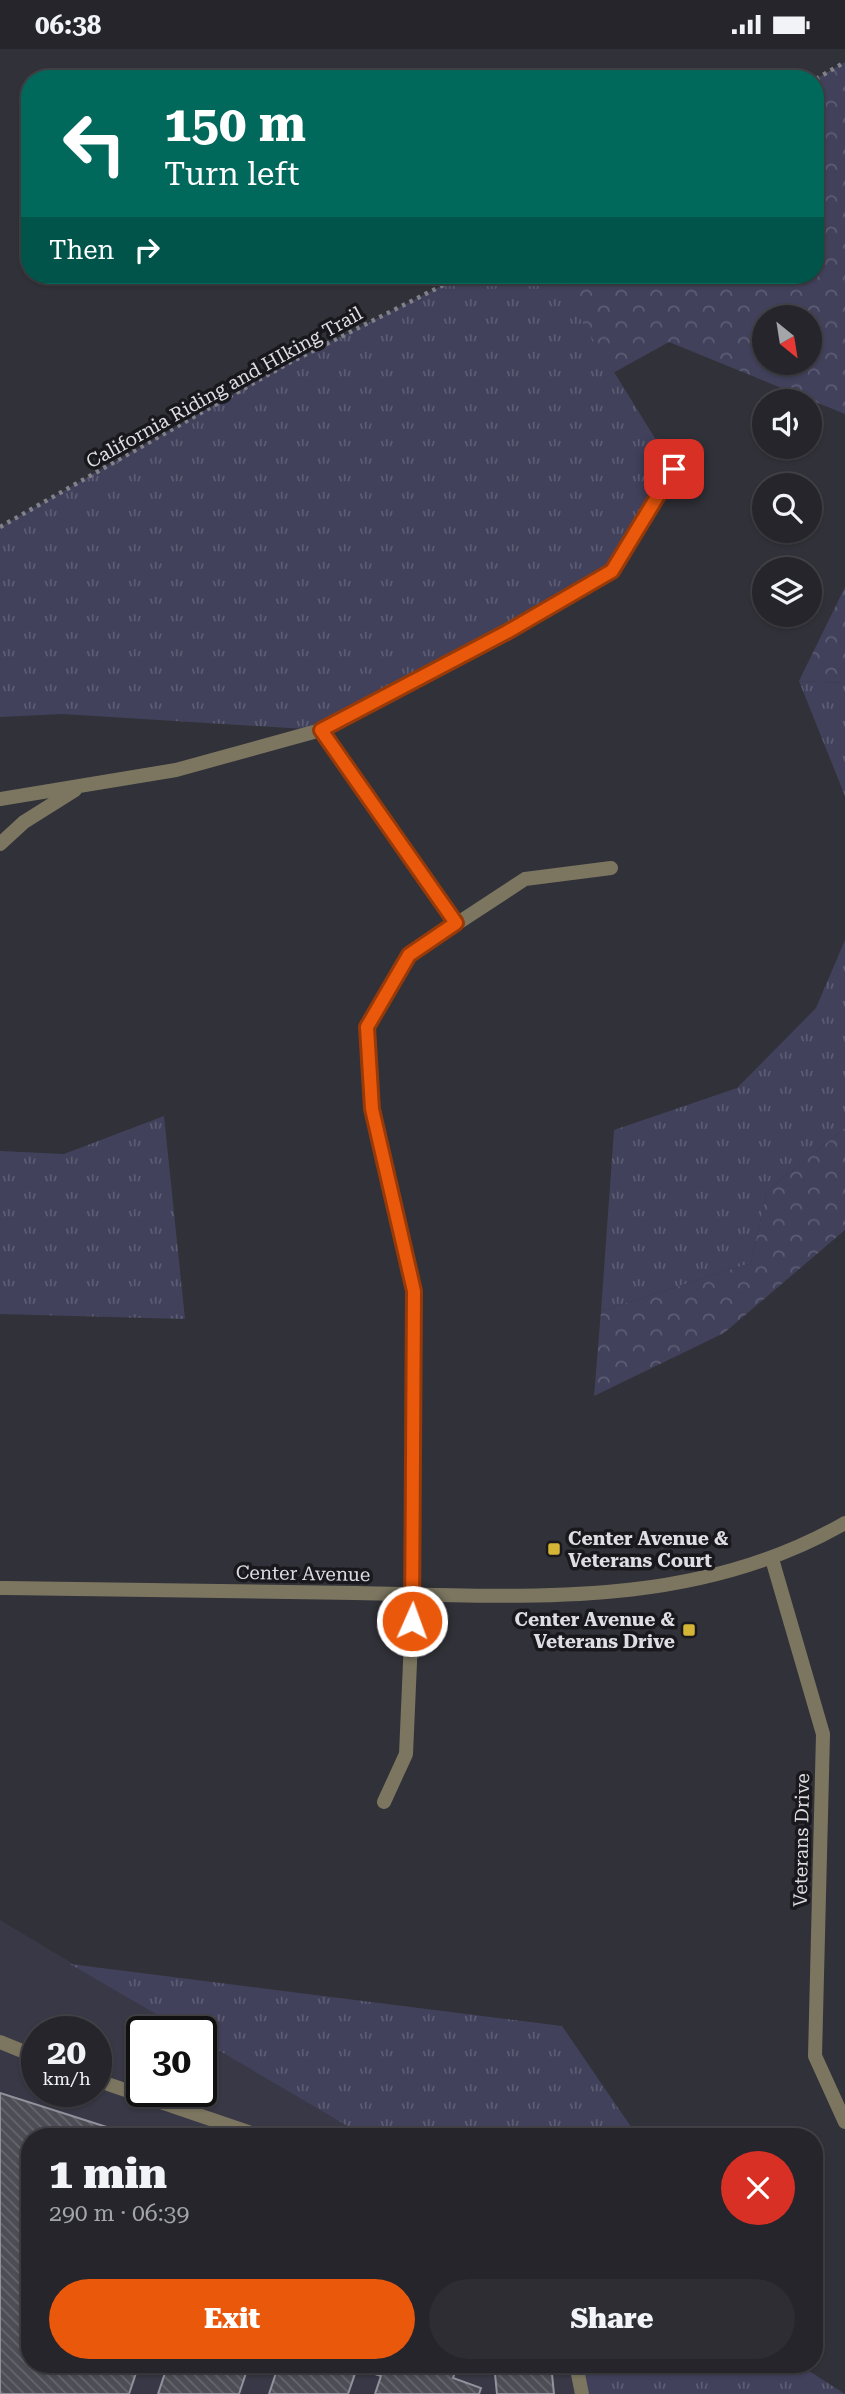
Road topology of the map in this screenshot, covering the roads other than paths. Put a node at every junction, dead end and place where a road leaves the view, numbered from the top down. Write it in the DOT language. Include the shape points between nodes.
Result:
graph roads {
  1 [pos="674,469"];
  2 [pos="321,730"];
  3 [pos="82,785"];
  4 [pos="0,799"];
  5 [pos="0,844"];
  6 [pos="611,868"];
  7 [pos="456,923"];
  8 [pos="845,1523"];
  9 [pos="772,1559"];
  10 [pos="0,1588"];
  11 [pos="413,1594"];
  12 [pos="384,1802"];
  13 [pos="0,2042"];
  14 [pos="21,2051"];
  15 [pos="112,2085"];
  16 [pos="845,2122"];
  17 [pos="237,2128"];
  18 [pos="578,2373"];
  19 [pos="582,2394"];
  1 -- 2 [label="street" via="612,571"];
  2 -- 4 [label="street" via="176,770"];
  2 -- 7 [label="street"];
  3 -- 5 [label="street" via="24,822"];
  6 -- 7 [label="street" via="524,879"];
  7 -- 11 [label="street" via="409,955 367,1027 372,1109 414,1291"];
  8 -- 9 [label="street, Center Avenue"];
  9 -- 11 [label="street, Center Avenue" via="700,1581 598,1595"];
  9 -- 16 [label="street, Veterans Drive" via="823,1734 815,2056"];
  10 -- 11 [label="street, Center Avenue"];
  11 -- 12 [label="street" via="406,1754"];
  13 -- 14 [label="street"];
  15 -- 17 [label="street"];
  18 -- 19 [label="street"];
}
